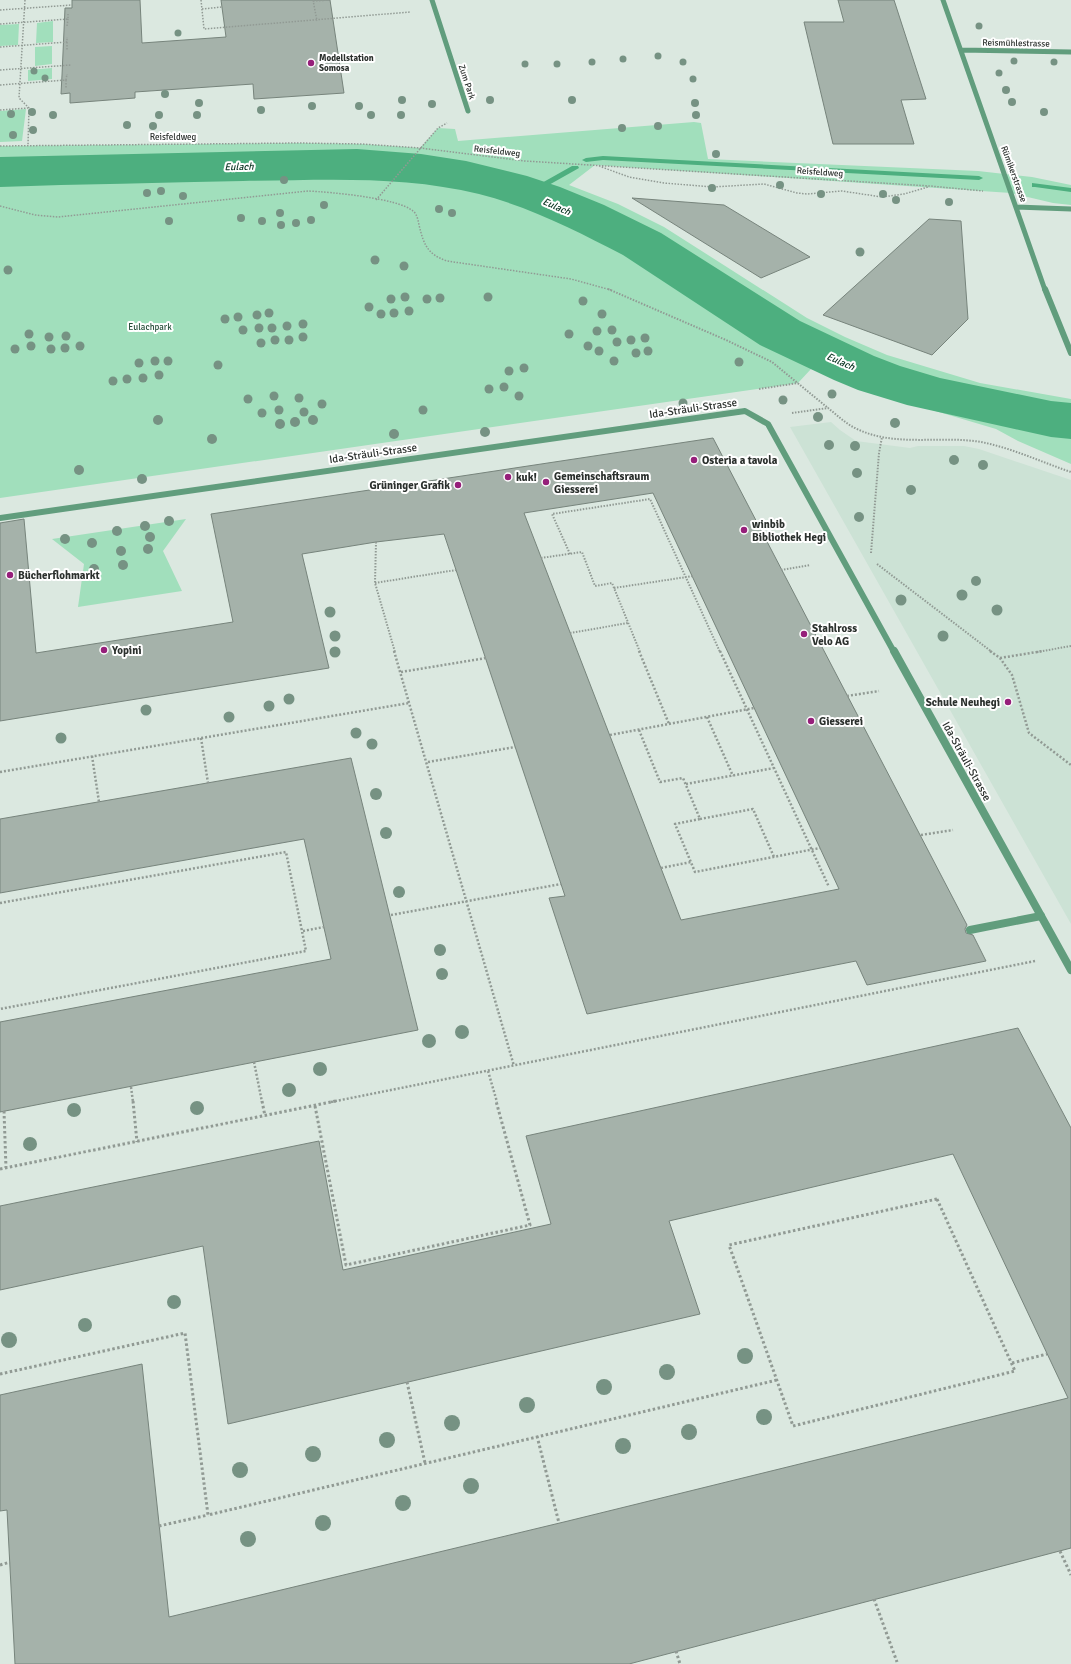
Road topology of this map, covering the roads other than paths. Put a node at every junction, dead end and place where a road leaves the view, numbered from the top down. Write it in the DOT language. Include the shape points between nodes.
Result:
graph roads {
  1 [pos="432,0"];
  2 [pos="943,0"];
  3 [pos="961,50"];
  4 [pos="1071,52"];
  5 [pos="468,111"];
  6 [pos="1016,207"];
  7 [pos="1071,209"];
  8 [pos="1071,353"];
  9 [pos="0,518"];
  10 [pos="1041,916"];
  11 [pos="970,930"];
  12 [pos="1071,970"];
  1 -- 5 [label="street, Zum Park"];
  2 -- 3 [label="street, Rümikerstrasse"];
  3 -- 4 [label="street, Reismühlestrasse"];
  3 -- 6 [label="street, Rümikerstrasse"];
  6 -- 7 [label="street"];
  6 -- 8 [label="street, Rümikerstrasse" via="1051,306"];
  9 -- 10 [label="street, Ida-Sträuli-Strasse" via="745,411 768,424"];
  10 -- 11 [label="street"];
  10 -- 12 [label="street, Ida-Sträuli-Strasse"];
}
